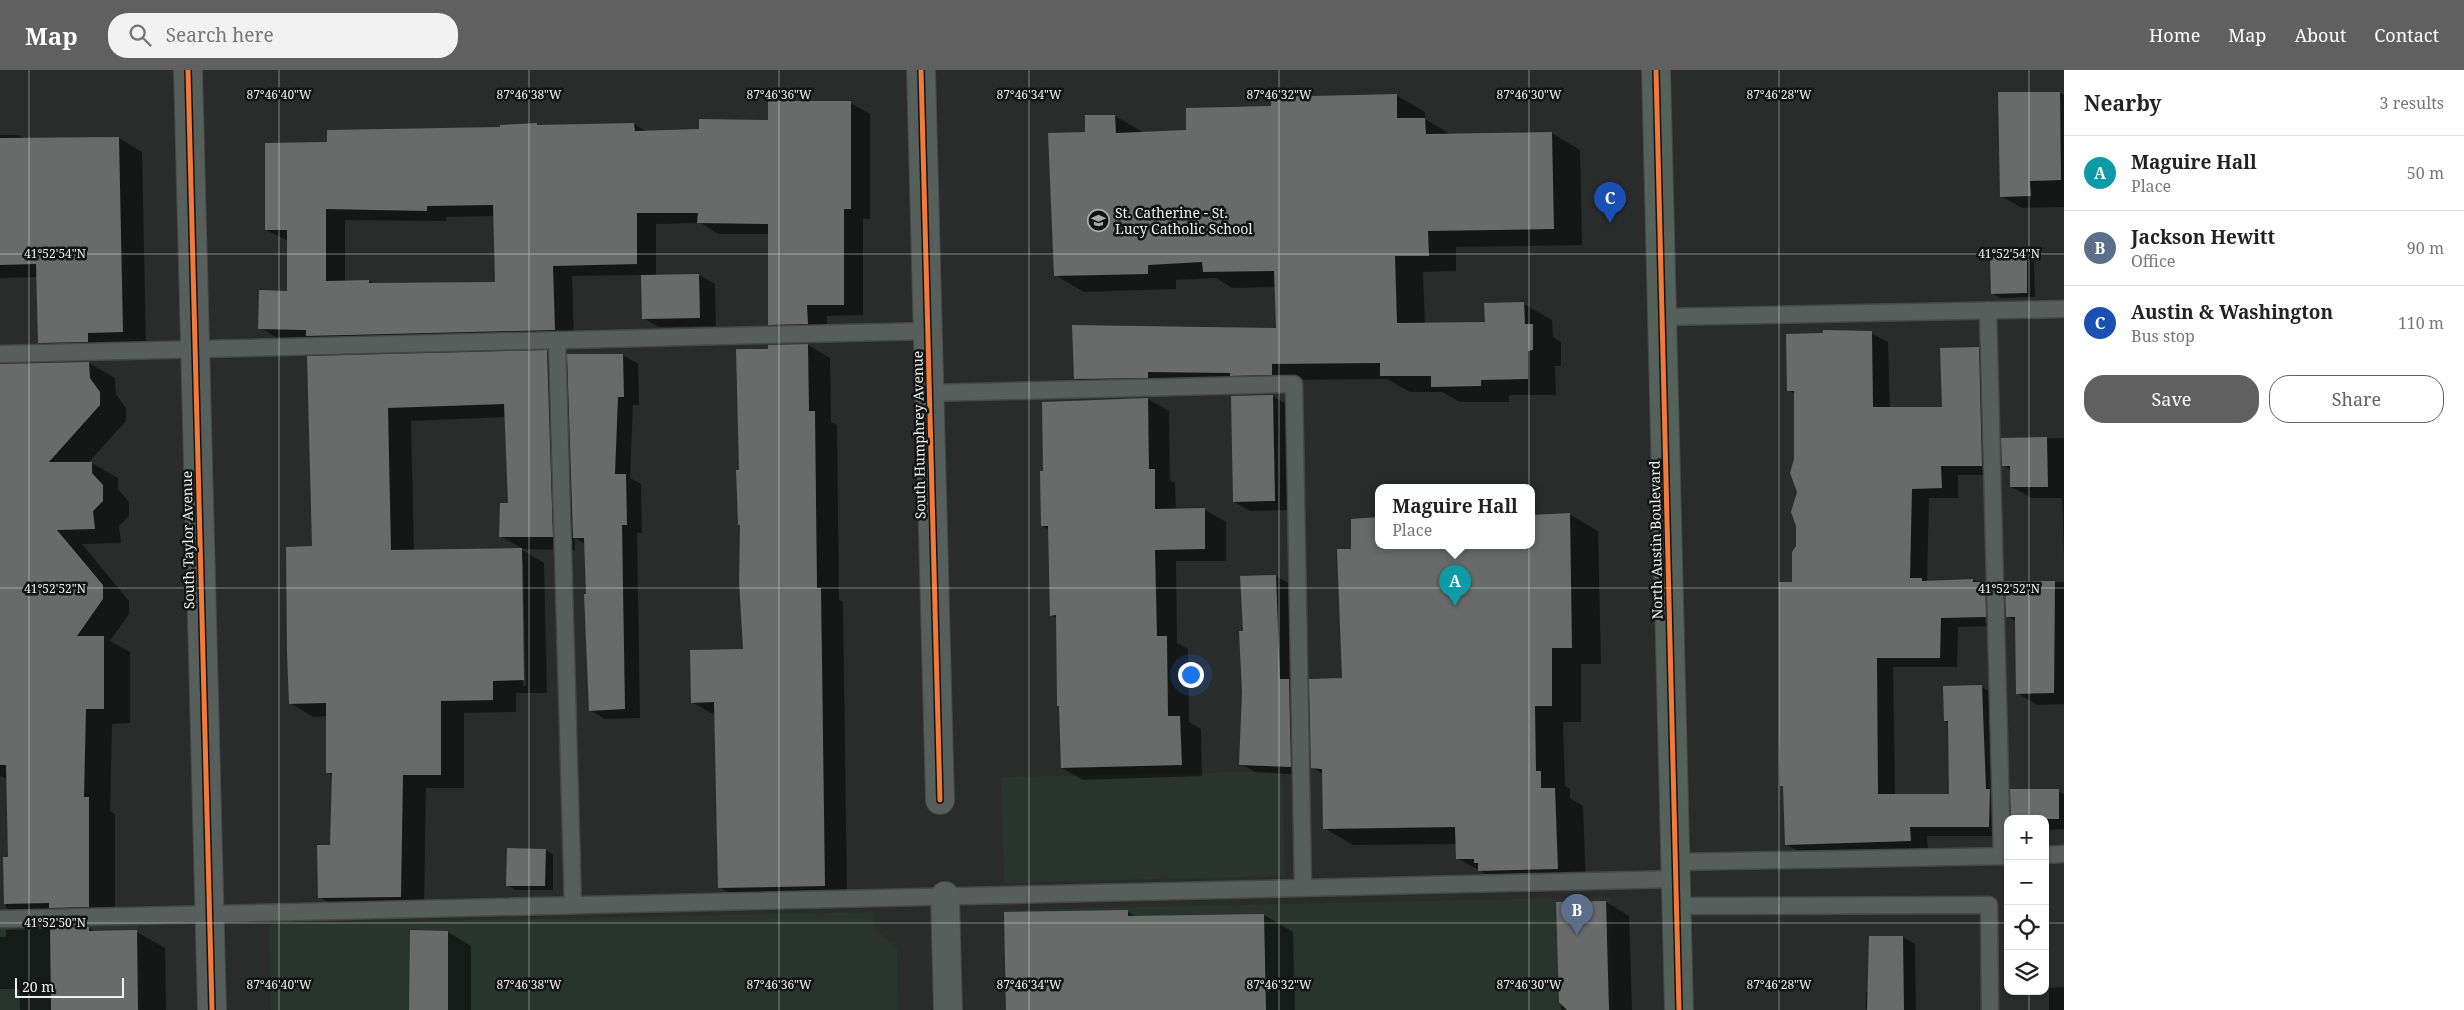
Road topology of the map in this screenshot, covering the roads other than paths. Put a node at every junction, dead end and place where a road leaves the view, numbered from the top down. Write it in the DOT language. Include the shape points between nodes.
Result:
graph roads {
  1 [pos="188,70"];
  2 [pos="921,70"];
  3 [pos="1656,70"];
  4 [pos="2064,309"];
  5 [pos="1988,310"];
  6 [pos="1662,317"];
  7 [pos="928,331"];
  8 [pos="557,340"];
  9 [pos="194,349"];
  10 [pos="0,354"];
  11 [pos="930,393"];
  12 [pos="940,800"];
  13 [pos="2004,824"];
  14 [pos="2064,854"];
  15 [pos="2049,855"];
  16 [pos="2004,856"];
  17 [pos="1676,870"];
  18 [pos="1303,888"];
  19 [pos="945,896"];
  20 [pos="573,905"];
  21 [pos="1676,906"];
  22 [pos="209,914"];
  23 [pos="0,919"];
  24 [pos="212,1010"];
  25 [pos="948,1010"];
  26 [pos="1679,1010"];
  27 [pos="1990,1010"];
  1 -- 9 [label="street, South Taylor Avenue"];
  2 -- 7 [label="street, South Humphrey Avenue"];
  3 -- 6 [label="street, North Austin Boulevard"];
  4 -- 5 [label="lane"];
  5 -- 6 [label="lane"];
  5 -- 13 [label="lane"];
  6 -- 17 [label="street, North Austin Boulevard"];
  7 -- 8 [label="lane"];
  7 -- 11 [label="street, South Humphrey Avenue"];
  8 -- 9 [label="lane"];
  8 -- 20 [label="lane"];
  9 -- 10 [label="lane"];
  9 -- 22 [label="street, South Taylor Avenue"];
  11 -- 12 [label="street, South Humphrey Avenue"];
  11 -- 18 [label="lane" via="1294,384"];
  14 -- 15 [label="lane"];
  16 -- 17 [label="lane"];
  17 -- 18 [label="lane"];
  17 -- 21 [label="street, North Austin Boulevard"];
  18 -- 19 [label="lane"];
  19 -- 20 [label="lane"];
  19 -- 25 [label="street"];
  20 -- 22 [label="lane"];
  21 -- 26 [label="street, North Austin Boulevard"];
  21 -- 27 [label="lane" via="1989,905"];
  22 -- 23 [label="lane"];
  22 -- 24 [label="street, South Taylor Avenue"];
}
